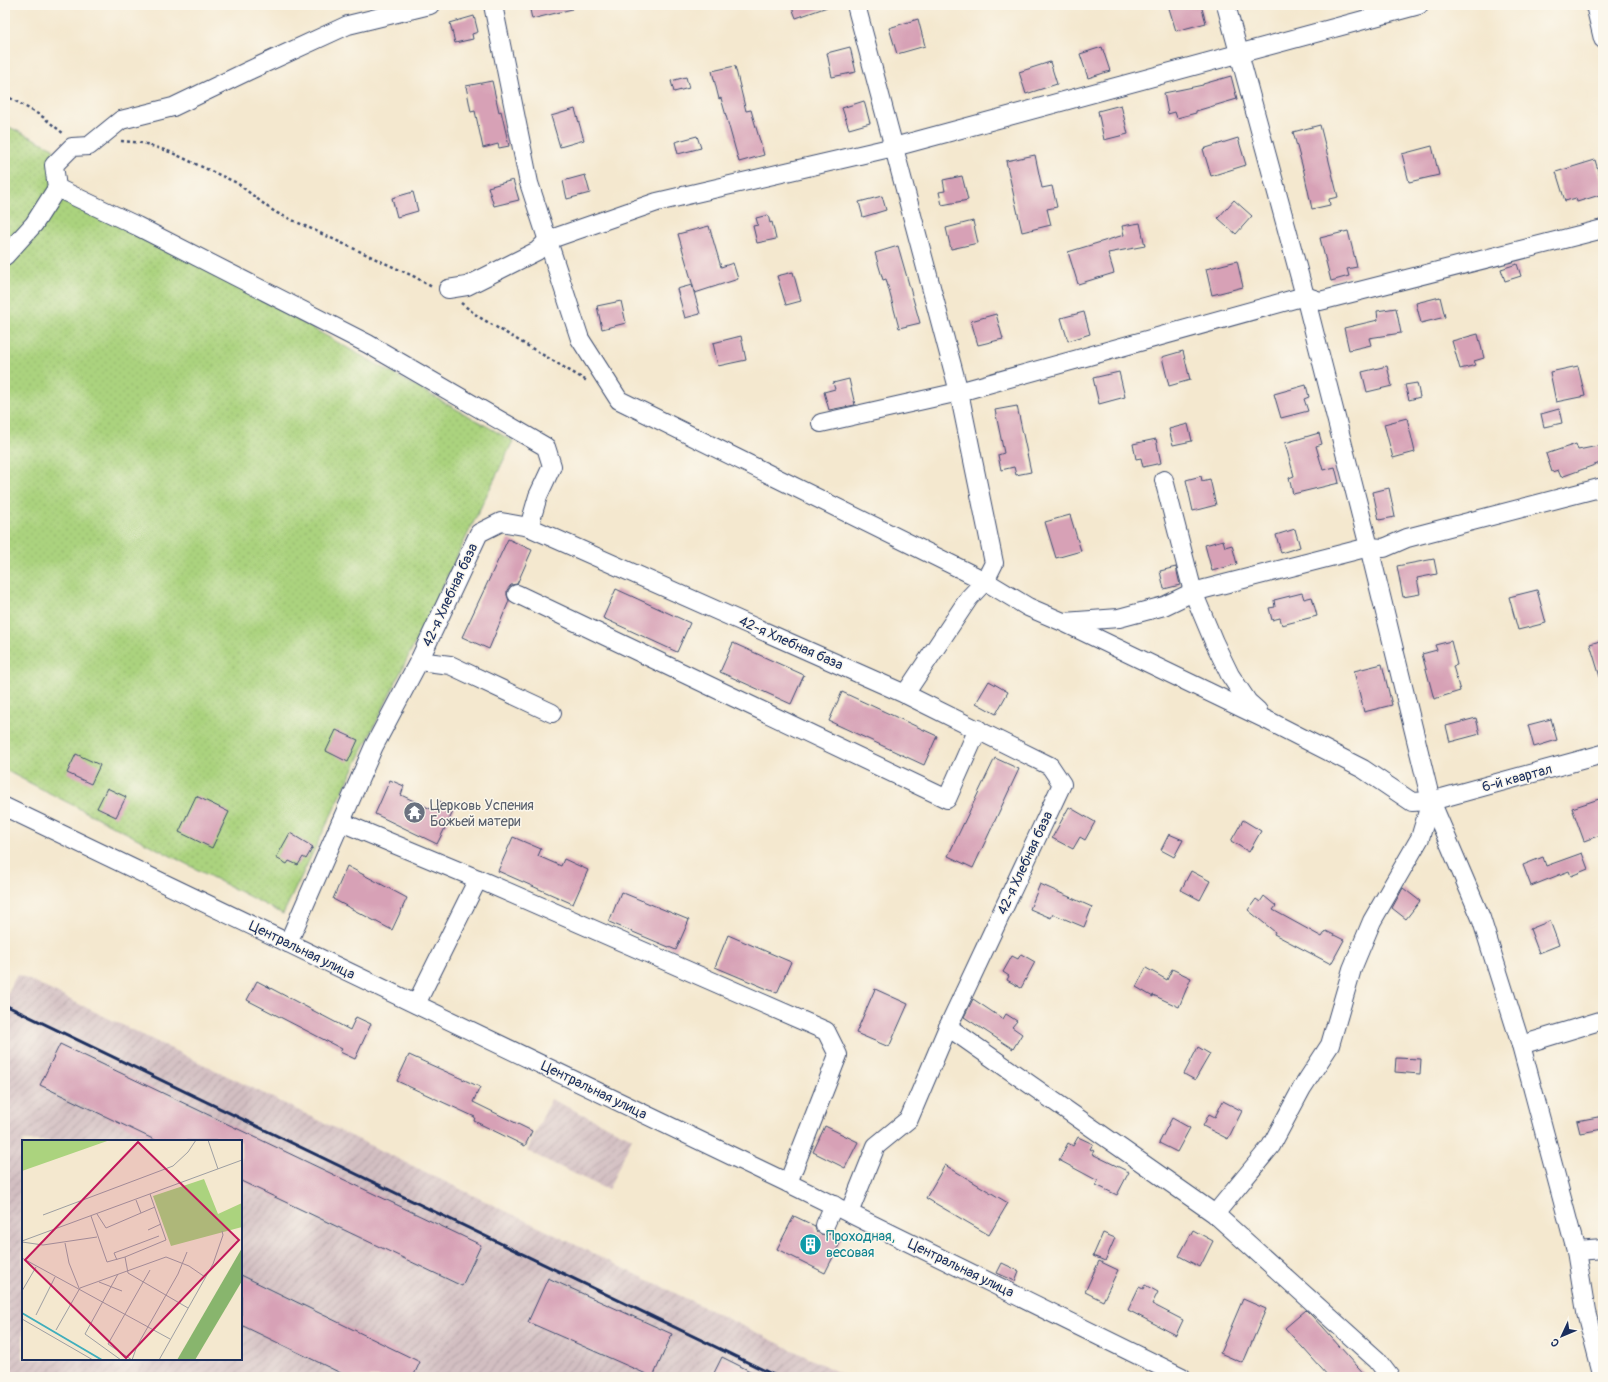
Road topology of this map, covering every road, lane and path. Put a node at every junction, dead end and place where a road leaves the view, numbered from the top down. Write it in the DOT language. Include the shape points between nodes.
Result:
graph roads {
  1 [pos="430,5"];
  2 [pos="493,5"];
  3 [pos="856,5"];
  4 [pos="1226,5"];
  5 [pos="1419,5"];
  6 [pos="1595,5"];
  7 [pos="1603,39"];
  8 [pos="1238,54"];
  9 [pos="5,95"];
  10 [pos="65,135"];
  11 [pos="116,140"];
  12 [pos="894,147"];
  13 [pos="57,188"];
  14 [pos="1603,229"];
  15 [pos="548,240"];
  16 [pos="5,256"];
  17 [pos="448,289"];
  18 [pos="1305,296"];
  19 [pos="588,382"];
  20 [pos="958,392"];
  21 [pos="821,423"];
  22 [pos="1164,480"];
  23 [pos="1603,487"];
  24 [pos="529,527"];
  25 [pos="1369,547"];
  26 [pos="985,581"];
  27 [pos="1193,592"];
  28 [pos="517,594"];
  29 [pos="1063,622"];
  30 [pos="419,661"];
  31 [pos="905,694"];
  32 [pos="552,713"];
  33 [pos="1271,722"];
  34 [pos="978,729"];
  35 [pos="1603,754"];
  36 [pos="1431,801"];
  37 [pos="5,807"];
  38 [pos="341,822"];
  39 [pos="478,879"];
  40 [pos="288,943"];
  41 [pos="416,1004"];
  42 [pos="1603,1020"];
  43 [pos="948,1027"];
  44 [pos="1521,1045"];
  45 [pos="788,1183"];
  46 [pos="841,1209"];
  47 [pos="1215,1214"];
  48 [pos="825,1225"];
  49 [pos="1603,1249"];
  50 [pos="1576,1252"];
  51 [pos="1182,1377"];
  52 [pos="1390,1377"];
  53 [pos="1603,1377"];
  1 -- 13 [label="street" via="348,25 173,107 120,120 89,146 72,147 54,165"];
  2 -- 15 [label="street" via="530,183"];
  3 -- 12 [label="street"];
  4 -- 8 [label="street"];
  5 -- 8 [label="street"];
  6 -- 7 [label="street"];
  8 -- 12 [label="street"];
  8 -- 18 [label="street"];
  9 -- 10 [label="path" via="43,117"];
  11 -- 17 [label="path" via="143,143 170,152 237,182 278,213 434,288"];
  12 -- 15 [label="street" via="657,202"];
  12 -- 20 [label="street"];
  13 -- 16 [label="street" via="34,224"];
  13 -- 24 [label="street" via="368,344 546,448 552,466 538,496"];
  14 -- 18 [label="street" via="1320,301"];
  15 -- 17 [label="street" via="537,251 467,286"];
  15 -- 26 [label="street" via="580,339 619,400"];
  17 -- 19 [label="path" via="451,296 479,317"];
  18 -- 20 [label="street"];
  18 -- 25 [label="street"];
  20 -- 21 [label="street"];
  20 -- 26 [label="street" via="994,563"];
  22 -- 27 [label="street"];
  23 -- 25 [label="street" via="1407,538 1384,548"];
  24 -- 30 [label="street, 42-я Хлебная база" via="501,522 479,533"];
  24 -- 31 [label="street, 42-я Хлебная база"];
  25 -- 27 [label="street"];
  25 -- 36 [label="street"];
  26 -- 29 [label="street" via="1028,607"];
  26 -- 31 [label="street" via="969,598"];
  27 -- 29 [label="street" via="1164,606 1119,618"];
  27 -- 33 [label="street" via="1230,675 1248,702"];
  28 -- 34 [label="street" via="947,799"];
  29 -- 33 [label="street"];
  30 -- 32 [label="street" via="450,665"];
  30 -- 38 [label="street, 42-я Хлебная база" via="374,746"];
  31 -- 34 [label="street, 42-я Хлебная база"];
  33 -- 36 [label="street, 6-й квартал" via="1363,769 1412,802"];
  34 -- 43 [label="street, 42-я Хлебная база" via="1050,766 1062,784"];
  35 -- 36 [label="street, 6-й квартал"];
  36 -- 44 [label="street" via="1481,918"];
  36 -- 47 [label="street" via="1420,838 1366,935 1352,969 1330,1045 1302,1088 1271,1146"];
  37 -- 40 [label="street, Центральная улица"];
  38 -- 39 [label="street"];
  38 -- 40 [label="street, 42-я Хлебная база"];
  39 -- 41 [label="street"];
  39 -- 45 [label="street" via="826,1031 838,1054"];
  40 -- 41 [label="street, Центральная улица"];
  41 -- 45 [label="street, Центральная улица"];
  42 -- 44 [label="street"];
  43 -- 46 [label="street, 42-я Хлебная база" via="909,1118 876,1146"];
  43 -- 47 [label="street"];
  44 -- 50 [label="street"];
  45 -- 46 [label="street, Центральная улица"];
  46 -- 48 [label="street, 42-я Хлебная база"];
  46 -- 51 [label="street, Центральная улица"];
  47 -- 52 [label="street" via="1377,1360"];
  49 -- 50 [label="street"];
  50 -- 53 [label="street" via="1586,1312"];
}
